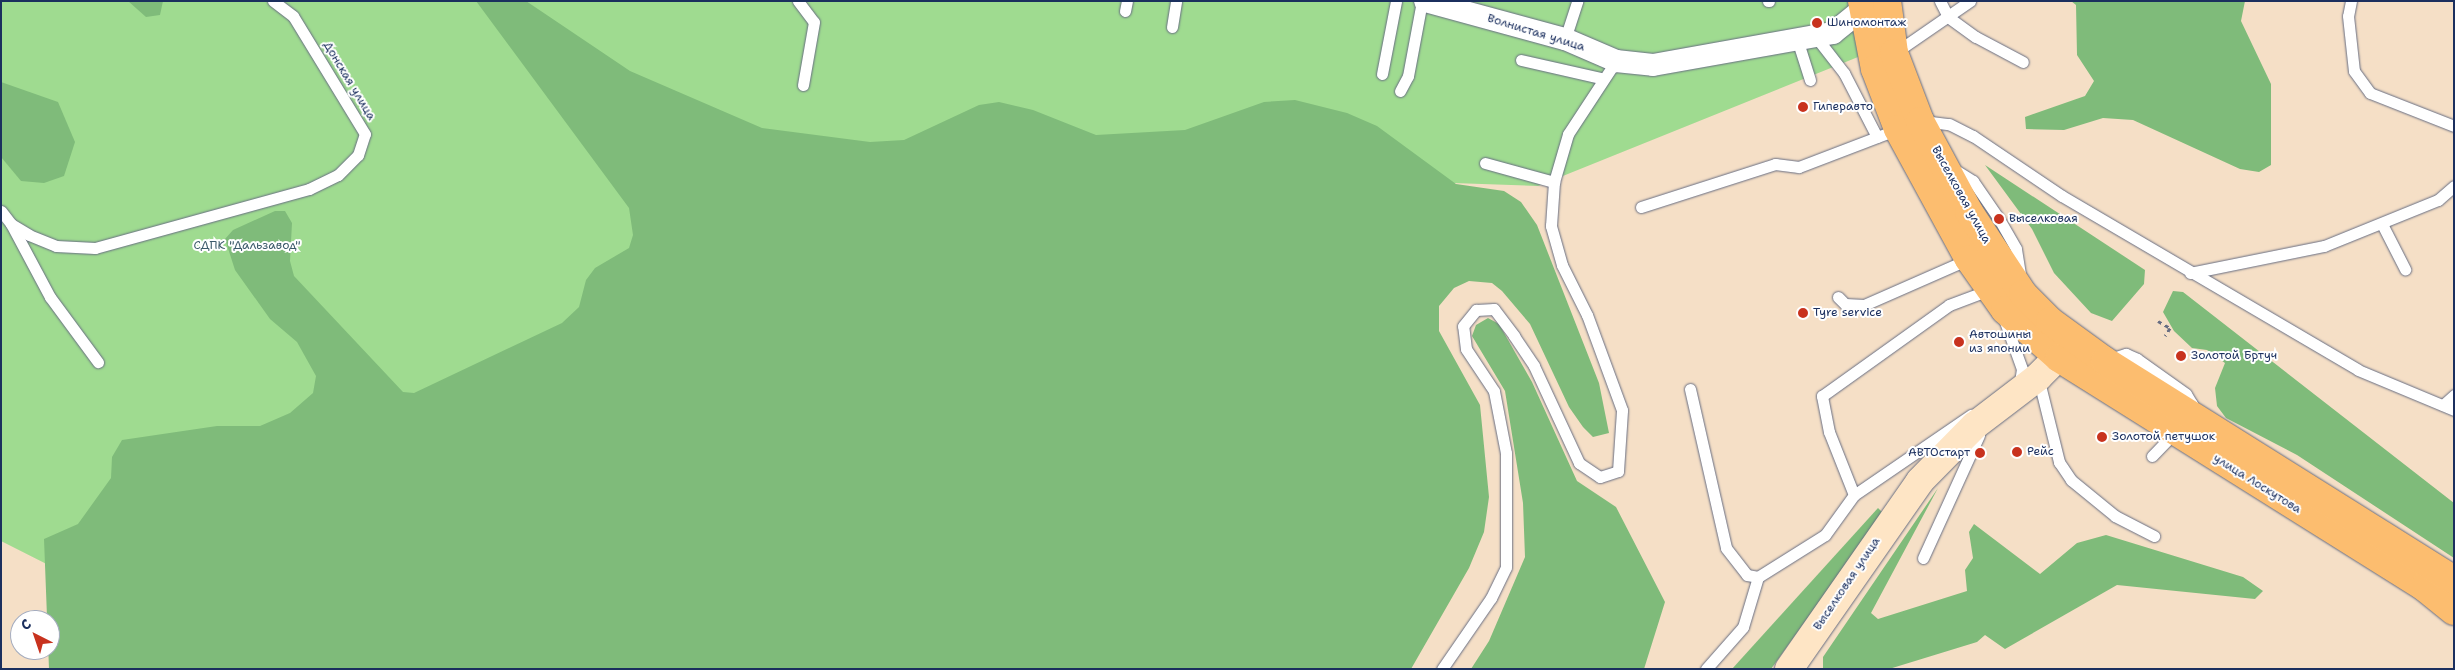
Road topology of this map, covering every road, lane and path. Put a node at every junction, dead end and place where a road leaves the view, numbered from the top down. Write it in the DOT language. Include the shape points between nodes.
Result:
graph roads {
  1 [pos="273,1"];
  2 [pos="798,1"];
  3 [pos="1176,1"];
  4 [pos="1396,1"];
  5 [pos="1424,1"];
  6 [pos="1577,1"];
  7 [pos="1940,1"];
  8 [pos="1970,1"];
  9 [pos="2351,1"];
  10 [pos="1864,5"];
  11 [pos="1948,17"];
  12 [pos="1172,27"];
  13 [pos="1806,38"];
  14 [pos="1565,39"];
  15 [pos="1894,53"];
  16 [pos="1521,60"];
  17 [pos="1616,60"];
  18 [pos="2024,62"];
  19 [pos="1382,74"];
  20 [pos="1600,78"];
  21 [pos="1810,80"];
  22 [pos="803,85"];
  23 [pos="1400,91"];
  24 [pos="2454,126"];
  25 [pos="1899,129"];
  26 [pos="1485,164"];
  27 [pos="1554,182"];
  28 [pos="2454,186"];
  29 [pos="1642,207"];
  30 [pos="1,211"];
  31 [pos="11,224"];
  32 [pos="2382,224"];
  33 [pos="1969,259"];
  34 [pos="2405,269"];
  35 [pos="2190,272"];
  36 [pos="1838,297"];
  37 [pos="2006,298"];
  38 [pos="2158,321"];
  39 [pos="2165,336"];
  40 [pos="2067,349"];
  41 [pos="98,362"];
  42 [pos="1690,389"];
  43 [pos="2454,395"];
  44 [pos="2011,398"];
  45 [pos="2443,405"];
  46 [pos="2454,410"];
  47 [pos="2180,423"];
  48 [pos="2152,456"];
  49 [pos="1854,494"];
  50 [pos="2154,536"];
  51 [pos="1923,558"];
  52 [pos="1758,576"];
  53 [pos="2454,580"];
  54 [pos="2454,611"];
  55 [pos="1442,669"];
  56 [pos="1706,669"];
  57 [pos="1789,669"];
  1 -- 31 [label="lane, Донская улица" via="293,16 365,134 358,155 338,175 309,189 95,248 56,246"];
  2 -- 22 [label="lane" via="814,22"];
  3 -- 12 [label="lane"];
  4 -- 19 [label="lane"];
  5 -- 14 [label="street, Волнистая улица"];
  5 -- 23 [label="lane" via="1408,76"];
  6 -- 14 [label="lane"];
  7 -- 11 [label="lane"];
  8 -- 11 [label="lane"];
  9 -- 24 [label="lane" via="2348,16 2354,72 2370,93"];
  10 -- 13 [label="street, Волнистая улица" via="1840,29"];
  10 -- 15 [label="main road, Выселковая улица"];
  10 -- 25 [label="main road, Выселковая улица" via="1875,69"];
  11 -- 15 [label="lane"];
  11 -- 18 [label="lane"];
  13 -- 17 [label="street, Волнистая улица" via="1653,64"];
  13 -- 21 [label="lane"];
  13 -- 25 [label="lane"];
  14 -- 17 [label="street, Волнистая улица"];
  15 -- 25 [label="main road, Выселковая улица"];
  16 -- 20 [label="lane"];
  17 -- 20 [label="lane"];
  20 -- 27 [label="lane" via="1568,134"];
  25 -- 29 [label="lane" via="1799,167 1775,164"];
  25 -- 33 [label="main road, Выселковая улица"];
  25 -- 35 [label="lane" via="1950,124"];
  25 -- 37 [label="main road, Выселковая улица" via="1942,163 2000,264"];
  26 -- 27 [label="lane"];
  27 -- 55 [label="lane" via="1551,226 1562,265 1588,315 1622,410 1618,470 1600,477 1579,463 1534,366 1514,336 1494,310 1476,310 1463,326 1466,349 1494,391 1506,453 1506,567 1491,598"];
  28 -- 32 [label="lane" via="2438,200"];
  30 -- 31 [label="lane"];
  31 -- 41 [label="lane" via="50,297"];
  32 -- 34 [label="lane"];
  32 -- 35 [label="lane" via="2324,246"];
  33 -- 36 [label="lane" via="1864,305 1844,304"];
  33 -- 37 [label="main road, Выселковая улица"];
  35 -- 45 [label="lane" via="2358,370"];
  37 -- 40 [label="main road, Выселковая улица"];
  37 -- 44 [label="lane" via="2004,320 2022,369"];
  37 -- 49 [label="lane" via="1950,305 1822,396 1829,432"];
  38 -- 39 [label="path" via="2170,328"];
  40 -- 44 [label="street, Выселковая улица"];
  40 -- 47 [label="main road, улица Лоскутова"];
  40 -- 47 [label="main road, улица Лоскутова" via="2105,361"];
  42 -- 52 [label="lane" via="1726,548 1747,575"];
  43 -- 45 [label="lane"];
  44 -- 49 [label="lane" via="1984,407 1962,420"];
  44 -- 50 [label="lane" via="2071,480 2114,516"];
  44 -- 51 [label="lane"];
  44 -- 57 [label="street, Выселковая улица" via="1920,481"];
  45 -- 46 [label="lane"];
  47 -- 48 [label="lane"];
  47 -- 53 [label="main road, улица Лоскутова"];
  47 -- 54 [label="main road, улица Лоскутова" via="2424,587"];
  49 -- 52 [label="lane" via="1826,535"];
  52 -- 56 [label="lane" via="1743,627"];
}
